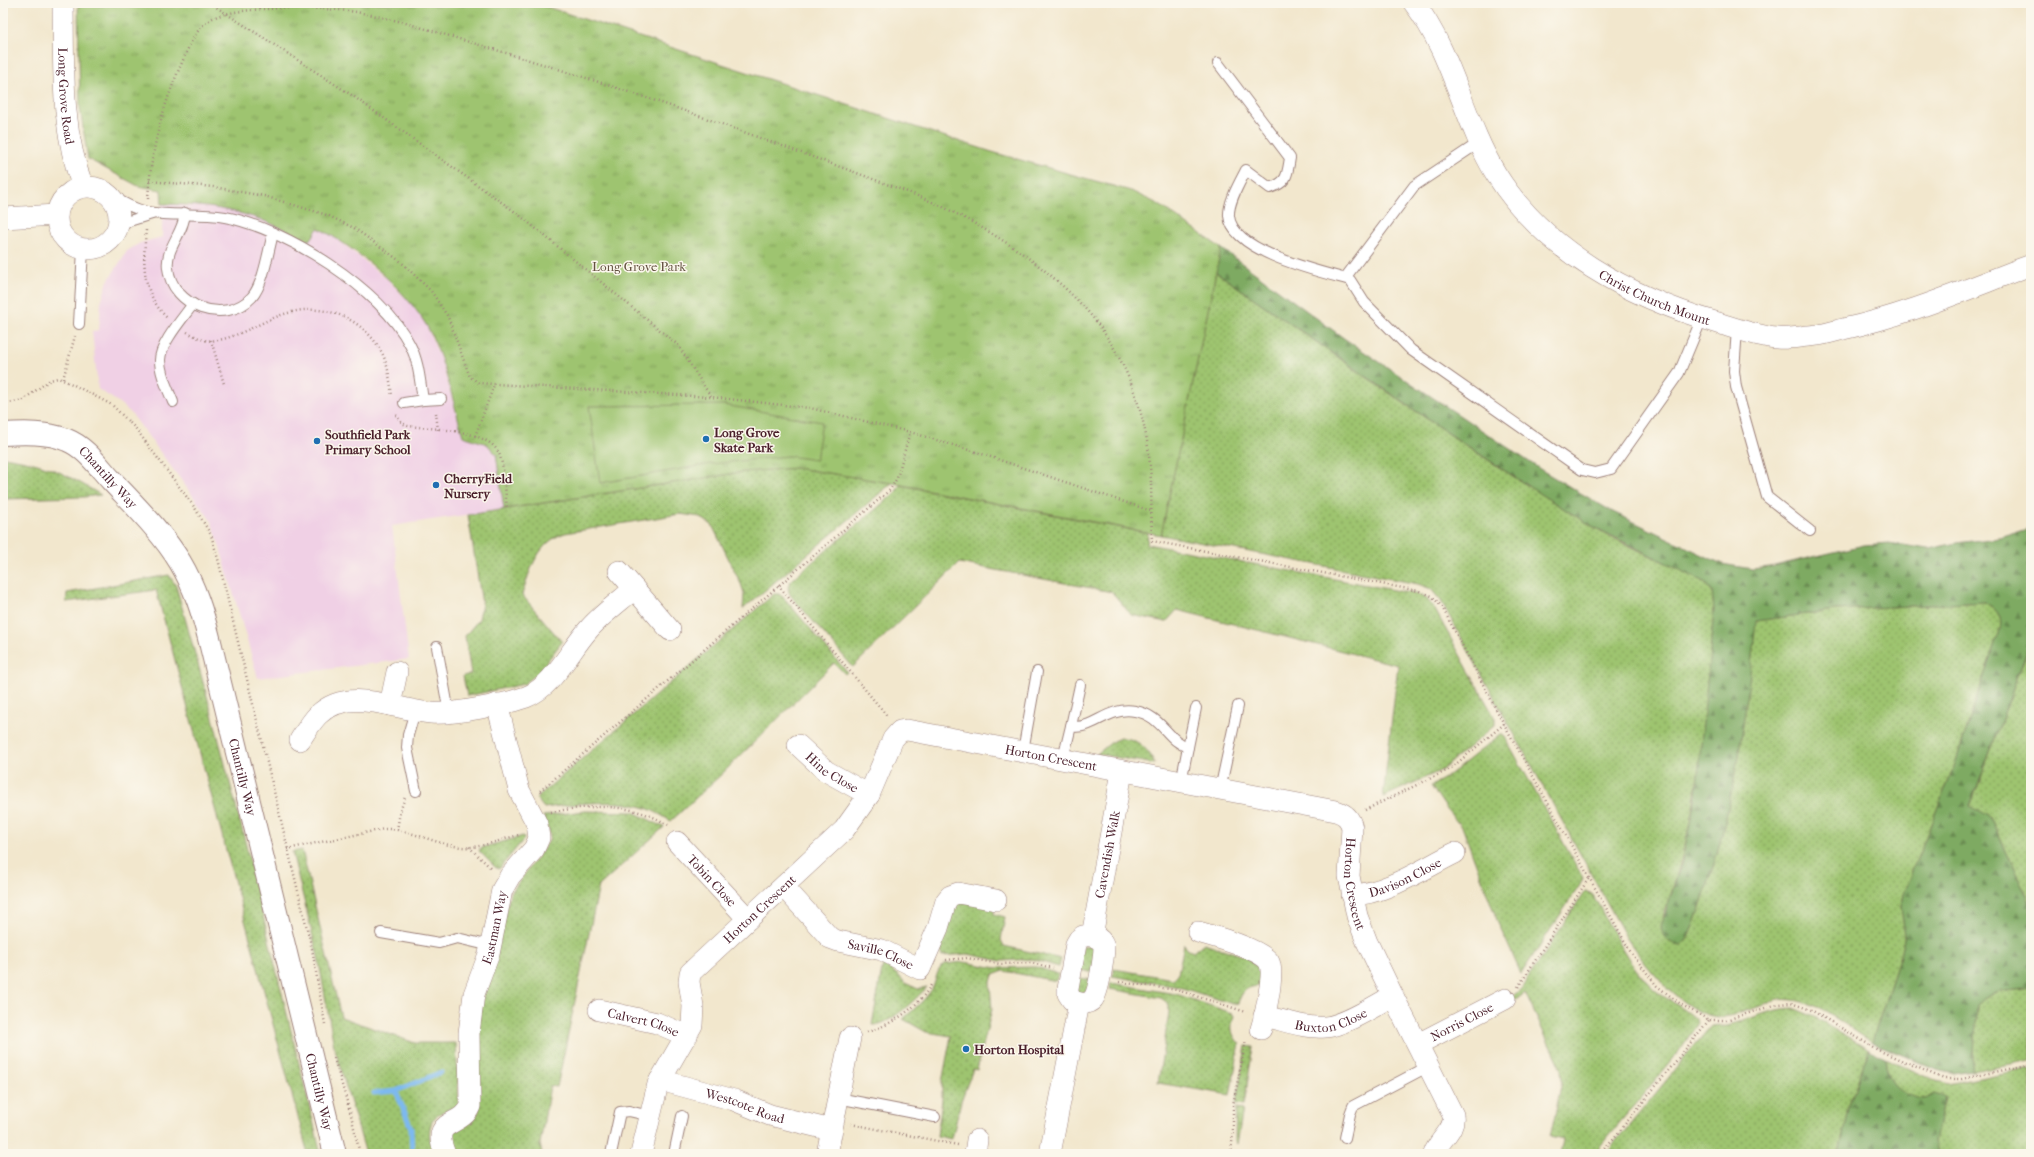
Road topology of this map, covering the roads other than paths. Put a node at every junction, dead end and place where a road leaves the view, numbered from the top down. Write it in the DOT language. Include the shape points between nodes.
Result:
graph roads {
  1 [pos="63,3"];
  2 [pos="1414,3"];
  3 [pos="1218,63"];
  4 [pos="1480,142"];
  5 [pos="83,187"];
  6 [pos="106,193"];
  7 [pos="158,213"];
  8 [pos="185,213"];
  9 [pos="57,215"];
  10 [pos="3,218"];
  11 [pos="117,229"];
  12 [pos="274,234"];
  13 [pos="83,249"];
  14 [pos="2031,265"];
  15 [pos="1345,278"];
  16 [pos="193,304"];
  17 [pos="1702,318"];
  18 [pos="79,324"];
  19 [pos="1737,329"];
  20 [pos="441,399"];
  21 [pos="423,400"];
  22 [pos="173,402"];
  23 [pos="404,404"];
  24 [pos="3,424"];
  25 [pos="3,434"];
  26 [pos="71,442"];
  27 [pos="1810,531"];
  28 [pos="619,571"];
  29 [pos="634,589"];
  30 [pos="670,630"];
  31 [pos="437,647"];
  32 [pos="397,672"];
  33 [pos="1037,672"];
  34 [pos="1080,685"];
  35 [pos="497,704"];
  36 [pos="390,705"];
  37 [pos="1238,706"];
  38 [pos="1196,708"];
  39 [pos="415,711"];
  40 [pos="449,713"];
  41 [pos="1071,726"];
  42 [pos="300,740"];
  43 [pos="798,745"];
  44 [pos="1188,747"];
  45 [pos="1023,751"];
  46 [pos="1063,760"];
  47 [pos="1122,772"];
  48 [pos="1180,782"];
  49 [pos="1220,790"];
  50 [pos="416,791"];
  51 [pos="869,795"];
  52 [pos="678,842"];
  53 [pos="1455,853"];
  54 [pos="784,887"];
  55 [pos="1352,895"];
  56 [pos="996,900"];
  57 [pos="748,919"];
  58 [pos="1198,932"];
  59 [pos="381,933"];
  60 [pos="1092,936"];
  61 [pos="491,946"];
  62 [pos="1393,996"];
  63 [pos="1505,999"];
  64 [pos="1079,1003"];
  65 [pos="599,1010"];
  66 [pos="687,1036"];
  67 [pos="850,1038"];
  68 [pos="1418,1044"];
  69 [pos="1429,1066"];
  70 [pos="660,1080"];
  71 [pos="838,1098"];
  72 [pos="650,1116"];
  73 [pos="682,1116"];
  74 [pos="935,1117"];
  75 [pos="832,1125"];
  76 [pos="1345,1138"];
  77 [pos="335,1154"];
  78 [pos="445,1154"];
  79 [pos="611,1154"];
  80 [pos="641,1154"];
  81 [pos="674,1154"];
  82 [pos="827,1154"];
  83 [pos="1050,1154"];
  84 [pos="1434,1154"];
  1 -- 5 [label="street, Long Grove Road" via="65,105 74,165"];
  2 -- 4 [label="street, Christ Church Mount" via="1440,44"];
  3 -- 15 [label="lane" via="1290,158 1287,175 1281,184 1270,188 1246,170 1234,195 1229,216 1235,231 1255,248 1299,265"];
  4 -- 15 [label="lane" via="1414,186"];
  4 -- 17 [label="street, Christ Church Mount" via="1496,174 1518,206 1551,238 1578,259 1610,278 1653,300"];
  5 -- 6 [label="street" via="95,188"];
  5 -- 9 [label="street" via="65,197"];
  6 -- 7 [label="lane" via="131,207"];
  6 -- 11 [label="street" via="117,208"];
  7 -- 8 [label="lane"];
  7 -- 11 [label="lane" via="136,218"];
  8 -- 12 [label="lane" via="231,218"];
  8 -- 16 [label="lane" via="181,230 169,255 168,268 175,288"];
  9 -- 10 [label="street"];
  9 -- 13 [label="street" via="57,225 64,238"];
  11 -- 13 [label="street" via="103,245"];
  12 -- 16 [label="lane" via="260,280 251,298 238,307 223,311 207,310"];
  12 -- 21 [label="lane" via="334,268 368,294 386,312 413,350"];
  13 -- 18 [label="lane"];
  14 -- 19 [label="street, Christ Church Mount" via="1897,316 1856,327 1811,336 1777,338"];
  15 -- 17 [label="lane" via="1350,280 1364,302 1411,350 1582,470 1595,473 1611,469 1679,373"];
  16 -- 22 [label="lane" via="165,345 161,358 163,373"];
  17 -- 19 [label="street, Christ Church Mount"];
  19 -- 27 [label="lane" via="1734,371 1736,387 1767,497"];
  20 -- 21 [label="lane"];
  21 -- 23 [label="lane"];
  24 -- 26 [label="street, Chantilly Way" via="36,423"];
  25 -- 26 [label="street, Chantilly Way" via="50,436"];
  26 -- 77 [label="street, Chantilly Way" via="91,458 167,543 187,574 198,601"];
  28 -- 29 [label="street"];
  29 -- 30 [label="street"];
  29 -- 35 [label="street" via="592,626 541,688 525,697"];
  31 -- 40 [label="lane"];
  32 -- 36 [label="street"];
  33 -- 45 [label="lane"];
  34 -- 41 [label="lane"];
  35 -- 40 [label="street"];
  35 -- 61 [label="street, Eastman Way" via="517,786 533,817 539,838 506,882 499,898"];
  36 -- 39 [label="street"];
  36 -- 42 [label="street" via="363,700 335,705 318,715"];
  37 -- 49 [label="lane"];
  38 -- 44 [label="lane"];
  39 -- 40 [label="street"];
  39 -- 50 [label="lane" via="406,748"];
  41 -- 44 [label="lane" via="1082,727 1114,711 1135,711 1153,718 1179,743"];
  41 -- 46 [label="lane"];
  43 -- 51 [label="street, Hine Close" via="826,771"];
  44 -- 48 [label="lane"];
  45 -- 46 [label="street, Horton Crescent"];
  45 -- 51 [label="street, Horton Crescent" via="915,731 900,731 893,739"];
  46 -- 47 [label="street, Horton Crescent"];
  47 -- 48 [label="street, Horton Crescent"];
  47 -- 60 [label="street, Cavendish Walk"];
  48 -- 49 [label="street, Horton Crescent"];
  49 -- 55 [label="street, Horton Crescent" via="1336,811 1349,818 1353,832 1349,869"];
  51 -- 54 [label="street, Horton Crescent" via="840,835"];
  52 -- 57 [label="street, Tobin Close"];
  53 -- 55 [label="street, Davison Close" via="1381,889 1368,894"];
  54 -- 56 [label="street, Saville Close" via="830,938 882,950 918,974 950,896 958,893"];
  54 -- 57 [label="street, Horton Crescent"];
  55 -- 62 [label="street, Horton Crescent" via="1363,933"];
  57 -- 66 [label="street, Horton Crescent" via="690,973 688,982 693,1012 692,1025"];
  58 -- 62 [label="street, Buxton Close" via="1257,953 1269,962 1272,972 1262,1022 1328,1027"];
  59 -- 61 [label="lane" via="439,943 457,938"];
  60 -- 64 [label="street" via="1079,939 1074,954 1068,992 1071,999"];
  60 -- 64 [label="street" via="1102,941 1104,946 1098,978 1093,999 1087,1003"];
  61 -- 78 [label="street, Eastman Way" via="475,988 470,1010 470,1106 464,1115 441,1131 440,1141"];
  62 -- 68 [label="street, Horton Crescent"];
  63 -- 68 [label="street, Norris Close"];
  64 -- 83 [label="street"];
  65 -- 66 [label="street, Calvert Close" via="656,1023"];
  66 -- 70 [label="street, Horton Crescent"];
  67 -- 71 [label="street"];
  68 -- 69 [label="street, Horton Crescent"];
  69 -- 76 [label="lane" via="1354,1106"];
  69 -- 84 [label="street, Horton Crescent" via="1454,1119"];
  70 -- 72 [label="street, Horton Crescent"];
  70 -- 75 [label="street, Westcote Road" via="734,1100 770,1115"];
  71 -- 74 [label="lane"];
  71 -- 75 [label="street"];
  72 -- 79 [label="lane" via="620,1112"];
  72 -- 80 [label="street, Horton Crescent"];
  73 -- 81 [label="lane"];
  75 -- 82 [label="street"];
}
